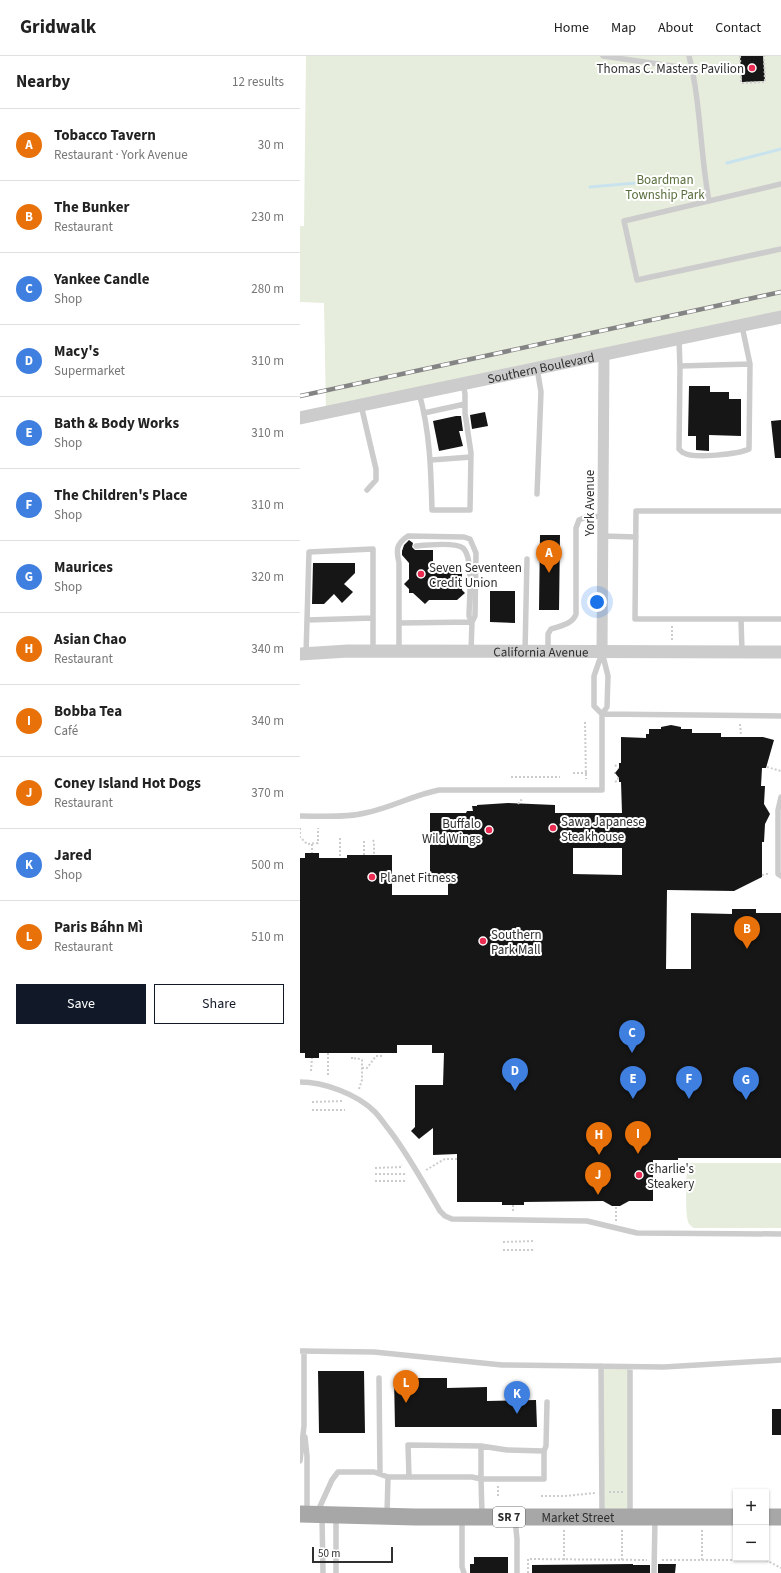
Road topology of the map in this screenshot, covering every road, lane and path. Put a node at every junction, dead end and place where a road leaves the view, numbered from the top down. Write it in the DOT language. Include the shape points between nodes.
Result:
graph roads {
  1 [pos="603,56"];
  2 [pos="689,56"];
  3 [pos="740,56"];
  4 [pos="764,56"];
  5 [pos="693,69"];
  6 [pos="781,184"];
  7 [pos="709,201"];
  8 [pos="781,249"];
  9 [pos="781,318"];
  10 [pos="742,326"];
  11 [pos="679,339"];
  12 [pos="604,354"];
  13 [pos="750,364"];
  14 [pos="680,366"];
  15 [pos="537,368"];
  16 [pos="463,384"];
  17 [pos="419,393"];
  18 [pos="465,404"];
  19 [pos="361,405"];
  20 [pos="424,413"];
  21 [pos="300,418"];
  22 [pos="471,457"];
  23 [pos="431,460"];
  24 [pos="367,490"];
  25 [pos="537,494"];
  26 [pos="781,511"];
  27 [pos="603,516"];
  28 [pos="602,536"];
  29 [pos="636,536"];
  30 [pos="416,546"];
  31 [pos="404,558"];
  32 [pos="527,559"];
  33 [pos="398,563"];
  34 [pos="373,618"];
  35 [pos="672,619"];
  36 [pos="741,619"];
  37 [pos="781,619"];
  38 [pos="307,620"];
  39 [pos="472,622"];
  40 [pos="398,623"];
  41 [pos="672,646"];
  42 [pos="373,652"];
  43 [pos="398,652"];
  44 [pos="471,652"];
  45 [pos="525,652"];
  46 [pos="548,652"];
  47 [pos="602,652"];
  48 [pos="742,652"];
  49 [pos="781,652"];
  50 [pos="303,654"];
  51 [pos="602,714"];
  52 [pos="781,716"];
  53 [pos="585,722"];
  54 [pos="740,724"];
  55 [pos="741,735"];
  56 [pos="615,765"];
  57 [pos="767,767"];
  58 [pos="618,768"];
  59 [pos="781,771"];
  60 [pos="574,773"];
  61 [pos="587,773"];
  62 [pos="511,777"];
  63 [pos="618,777"];
  64 [pos="560,778"];
  65 [pos="586,779"];
  66 [pos="615,782"];
  67 [pos="781,797"];
  68 [pos="522,799"];
  69 [pos="518,804"];
  70 [pos="300,816"];
  71 [pos="300,828"];
  72 [pos="318,828"];
  73 [pos="340,838"];
  74 [pos="364,838"];
  75 [pos="373,840"];
  76 [pos="312,844"];
  77 [pos="312,853"];
  78 [pos="364,855"];
  79 [pos="374,855"];
  80 [pos="340,858"];
  81 [pos="767,871"];
  82 [pos="762,875"];
  83 [pos="781,876"];
  84 [pos="328,1053"];
  85 [pos="384,1056"];
  86 [pos="352,1057"];
  87 [pos="312,1058"];
  88 [pos="362,1068"];
  89 [pos="311,1071"];
  90 [pos="328,1075"];
  91 [pos="300,1082"];
  92 [pos="359,1089"];
  93 [pos="345,1101"];
  94 [pos="312,1102"];
  95 [pos="312,1110"];
  96 [pos="345,1110"];
  97 [pos="457,1159"];
  98 [pos="402,1165"];
  99 [pos="375,1168"];
  100 [pos="426,1170"];
  101 [pos="375,1174"];
  102 [pos="406,1174"];
  103 [pos="375,1181"];
  104 [pos="406,1181"];
  105 [pos="513,1205"];
  106 [pos="616,1206"];
  107 [pos="513,1212"];
  108 [pos="616,1228"];
  109 [pos="781,1234"];
  110 [pos="535,1241"];
  111 [pos="503,1242"];
  112 [pos="503,1250"];
  113 [pos="535,1250"];
  114 [pos="302,1351"];
  115 [pos="781,1360"];
  116 [pos="601,1366"];
  117 [pos="630,1367"];
  118 [pos="379,1378"];
  119 [pos="547,1402"];
  120 [pos="304,1426"];
  121 [pos="481,1446"];
  122 [pos="544,1451"];
  123 [pos="300,1461"];
  124 [pos="380,1474"];
  125 [pos="388,1477"];
  126 [pos="409,1477"];
  127 [pos="481,1479"];
  128 [pos="498,1483"];
  129 [pos="602,1492"];
  130 [pos="630,1492"];
  131 [pos="498,1496"];
  132 [pos="541,1496"];
  133 [pos="316,1515"];
  134 [pos="387,1516"];
  135 [pos="462,1517"];
  136 [pos="482,1517"];
  137 [pos="514,1517"];
  138 [pos="564,1517"];
  139 [pos="602,1517"];
  140 [pos="626,1517"];
  141 [pos="655,1517"];
  142 [pos="702,1517"];
  143 [pos="733,1517"];
  144 [pos="769,1517"];
  145 [pos="781,1517"];
  146 [pos="564,1560"];
  147 [pos="622,1560"];
  148 [pos="702,1560"];
  149 [pos="323,1573"];
  150 [pos="336,1573"];
  151 [pos="464,1573"];
  152 [pos="517,1573"];
  153 [pos="654,1573"];
  1 -- 5 [label="lane"];
  2 -- 5 [label="lane"];
  3 -- 4 [label="path" via="741,83 765,82"];
  5 -- 7 [label="lane"];
  6 -- 7 [label="lane"];
  7 -- 8 [label="lane" via="624,221 637,280"];
  9 -- 10 [label="street, Southern Boulevard"];
  10 -- 11 [label="street, Southern Boulevard"];
  10 -- 13 [label="lane"];
  11 -- 12 [label="street, Southern Boulevard"];
  11 -- 14 [label="lane"];
  12 -- 15 [label="street, Southern Boulevard"];
  12 -- 27 [label="street, York Avenue"];
  13 -- 14 [label="lane"];
  13 -- 14 [label="lane" via="749,449 743,452 702,456 684,454 679,449"];
  15 -- 16 [label="street, Southern Boulevard"];
  15 -- 25 [label="lane" via="541,392"];
  16 -- 17 [label="street, Southern Boulevard"];
  16 -- 18 [label="lane"];
  17 -- 19 [label="street, Southern Boulevard"];
  17 -- 20 [label="lane"];
  18 -- 20 [label="lane"];
  18 -- 22 [label="lane"];
  19 -- 21 [label="street, Southern Boulevard"];
  19 -- 24 [label="lane" via="376,470 376,480"];
  20 -- 23 [label="lane"];
  22 -- 23 [label="lane"];
  22 -- 23 [label="lane" via="470,510 432,510"];
  26 -- 29 [label="lane" via="636,511"];
  27 -- 28 [label="street, York Avenue"];
  27 -- 46 [label="lane" via="579,520 576,528 576,614 567,624 551,629 548,634"];
  28 -- 29 [label="lane"];
  28 -- 47 [label="street, York Avenue"];
  29 -- 35 [label="lane" via="635,619"];
  30 -- 39 [label="lane" via="454,545 463,548 468,556 469,616"];
  31 -- 33 [label="lane"];
  32 -- 45 [label="lane"];
  33 -- 39 [label="lane" via="396,550 401,541 408,536 470,539 476,553 475,616"];
  33 -- 40 [label="lane"];
  34 -- 38 [label="lane"];
  34 -- 38 [label="lane" via="373,549 308,552"];
  34 -- 42 [label="lane"];
  35 -- 36 [label="lane"];
  35 -- 41 [label="path"];
  36 -- 37 [label="lane"];
  36 -- 48 [label="lane"];
  38 -- 50 [label="lane"];
  39 -- 40 [label="lane"];
  39 -- 44 [label="lane"];
  40 -- 43 [label="lane"];
  42 -- 43 [label="street, California Avenue"];
  42 -- 50 [label="street, California Avenue"];
  43 -- 44 [label="street, California Avenue"];
  44 -- 45 [label="street, California Avenue"];
  45 -- 46 [label="street, California Avenue"];
  46 -- 47 [label="street, California Avenue"];
  47 -- 48 [label="street, California Avenue"];
  47 -- 51 [label="lane" via="608,676 607,707"];
  47 -- 51 [label="lane" via="594,676 594,706"];
  48 -- 49 [label="street, California Avenue"];
  51 -- 52 [label="lane"];
  51 -- 70 [label="lane" via="602,790 439,790 365,813"];
  53 -- 61 [label="path"];
  54 -- 55 [label="path"];
  56 -- 58 [label="path"];
  57 -- 59 [label="path"];
  60 -- 61 [label="path"];
  61 -- 65 [label="path"];
  62 -- 64 [label="path"];
  63 -- 66 [label="path"];
  67 -- 83 [label="lane" via="778,810 778,874"];
  68 -- 69 [label="path"];
  71 -- 76 [label="path" via="300,837 307,844"];
  72 -- 76 [label="path" via="318,843"];
  73 -- 80 [label="path"];
  74 -- 78 [label="path"];
  75 -- 79 [label="path"];
  76 -- 77 [label="path"];
  81 -- 82 [label="path" via="767,874"];
  84 -- 90 [label="path"];
  85 -- 88 [label="path" via="376,1056 367,1068"];
  86 -- 88 [label="path" via="362,1060"];
  87 -- 89 [label="path"];
  88 -- 92 [label="path"];
  91 -- 108 [label="lane" via="319,1083 357,1099 376,1112 445,1216 461,1220 587,1221"];
  93 -- 94 [label="path"];
  95 -- 96 [label="path"];
  97 -- 100 [label="path" via="445,1159"];
  98 -- 99 [label="path"];
  101 -- 102 [label="path"];
  103 -- 104 [label="path"];
  105 -- 107 [label="path"];
  106 -- 108 [label="path"];
  108 -- 109 [label="lane" via="637,1233"];
  110 -- 111 [label="path"];
  112 -- 113 [label="path"];
  114 -- 116 [label="lane" via="374,1352 490,1364"];
  114 -- 120 [label="lane"];
  115 -- 117 [label="lane"];
  116 -- 117 [label="lane"];
  116 -- 129 [label="lane"];
  117 -- 130 [label="lane"];
  118 -- 124 [label="lane"];
  119 -- 122 [label="lane"];
  120 -- 123 [label="lane"];
  120 -- 133 [label="lane"];
  121 -- 122 [label="lane"];
  121 -- 126 [label="lane" via="408,1445"];
  121 -- 127 [label="lane"];
  122 -- 127 [label="lane" via="544,1479"];
  124 -- 125 [label="lane"];
  124 -- 133 [label="lane" via="338,1472"];
  125 -- 126 [label="lane"];
  125 -- 134 [label="lane"];
  126 -- 127 [label="lane"];
  127 -- 136 [label="lane"];
  128 -- 131 [label="path"];
  129 -- 130 [label="path"];
  129 -- 132 [label="path"];
  129 -- 139 [label="lane"];
  130 -- 140 [label="lane"];
  133 -- 134 [label="main road, Market Street / SR 7"];
  133 -- 149 [label="lane"];
  133 -- 150 [label="lane"];
  134 -- 135 [label="main road, Market Street / SR 7"];
  135 -- 136 [label="main road, Market Street / SR 7"];
  135 -- 151 [label="lane"];
  136 -- 137 [label="main road, Market Street / SR 7"];
  137 -- 138 [label="main road, Market Street / SR 7"];
  137 -- 152 [label="lane"];
  138 -- 139 [label="main road, Market Street / SR 7"];
  138 -- 146 [label="path"];
  139 -- 140 [label="main road, Market Street / SR 7"];
  140 -- 141 [label="main road, Market Street / SR 7"];
  140 -- 147 [label="path"];
  141 -- 142 [label="main road, Market Street / SR 7"];
  141 -- 153 [label="lane"];
  142 -- 143 [label="main road, Market Street / SR 7"];
  142 -- 148 [label="path"];
  144 -- 145 [label="main road"];
}
